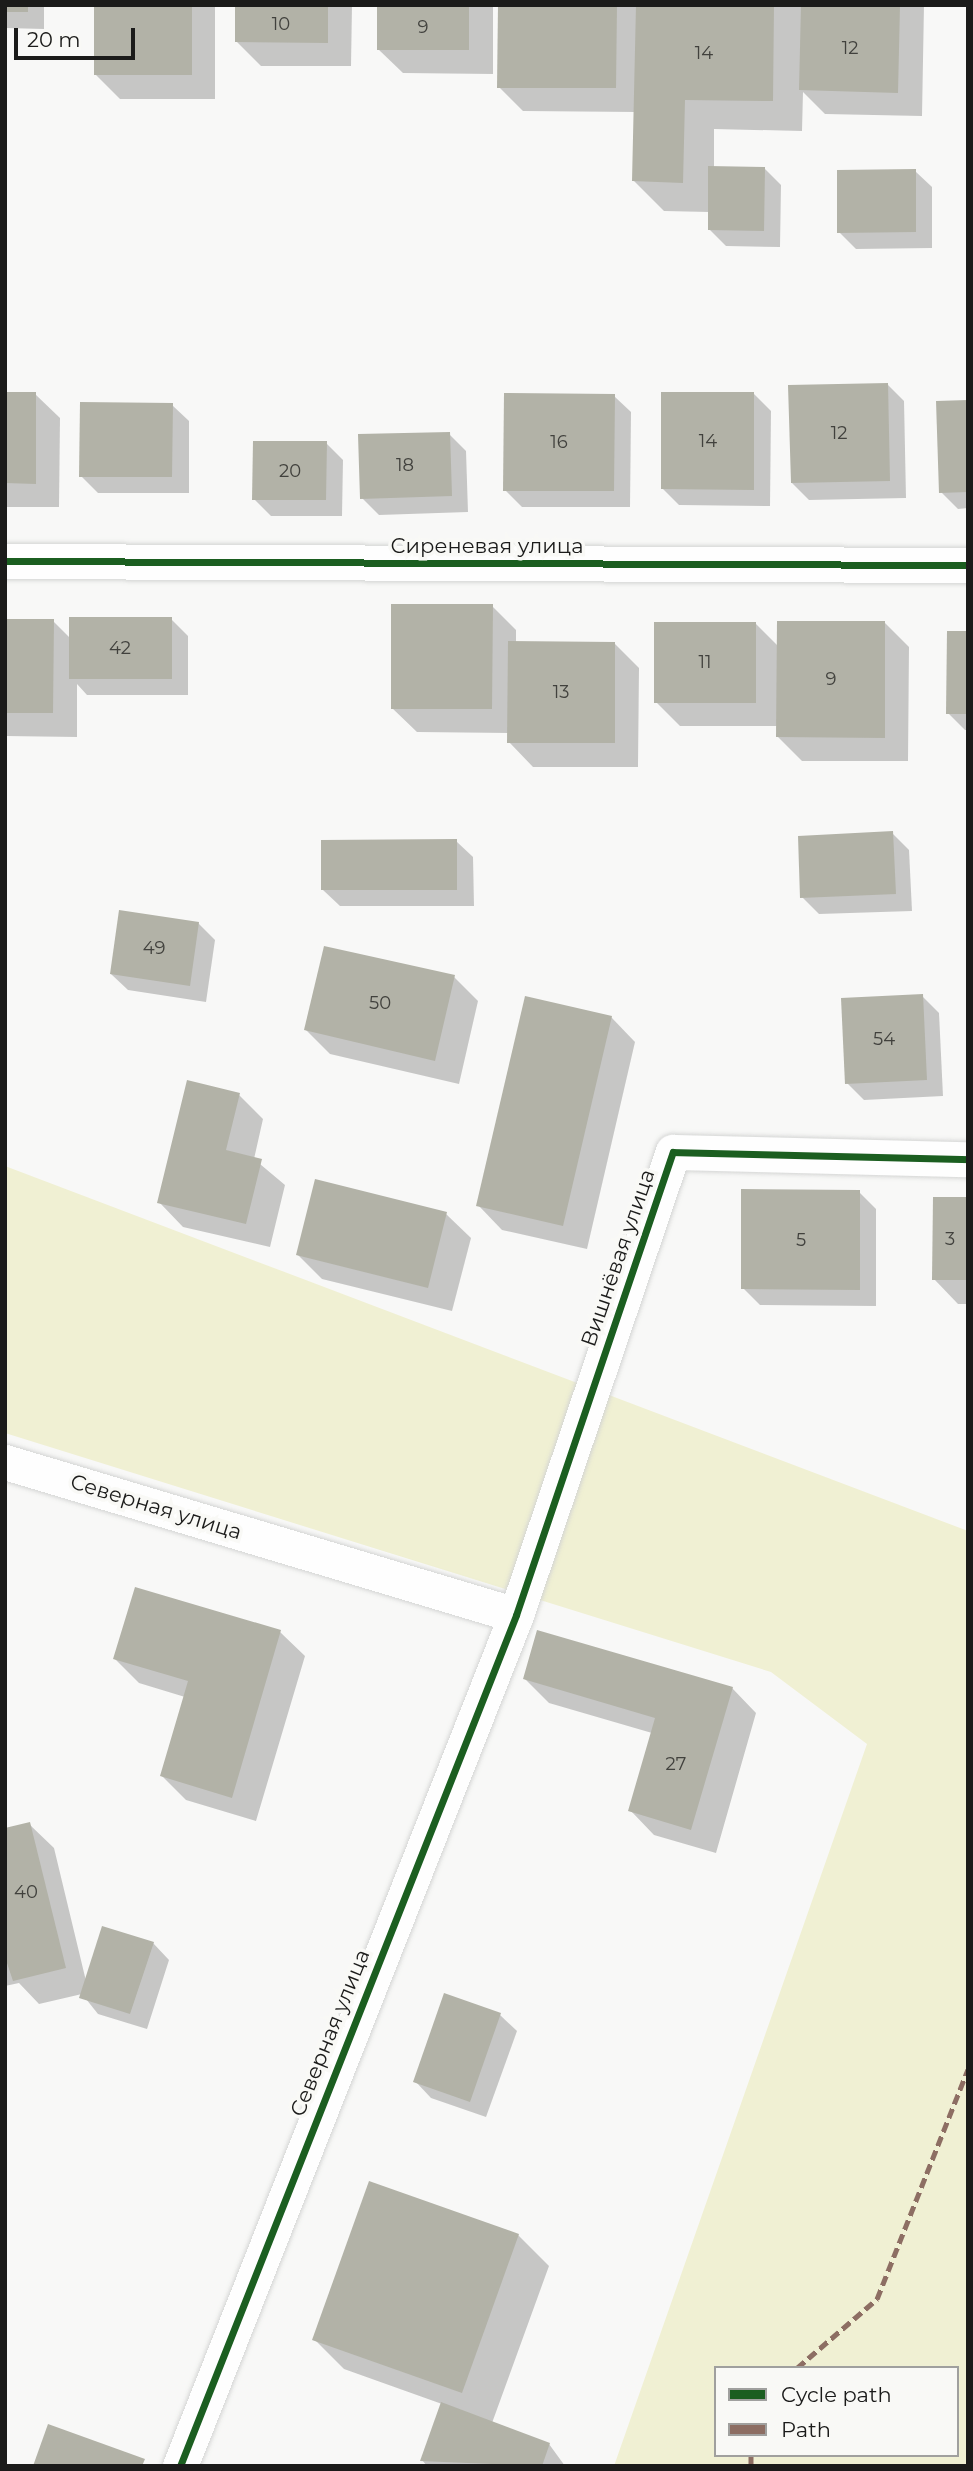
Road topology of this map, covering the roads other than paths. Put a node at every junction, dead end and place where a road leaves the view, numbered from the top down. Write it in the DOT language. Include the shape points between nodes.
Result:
graph roads {
  1 [pos="5,561"];
  2 [pos="968,565"];
  3 [pos="968,1160"];
  4 [pos="5,1462"];
  5 [pos="516,1615"];
  6 [pos="180,2466"];
  1 -- 2 [label="street, Сиреневая улица"];
  3 -- 5 [label="street, Вишнёвая улица" via="673,1152"];
  4 -- 5 [label="street, Северная улица"];
  5 -- 6 [label="street, Северная улица"];
}
